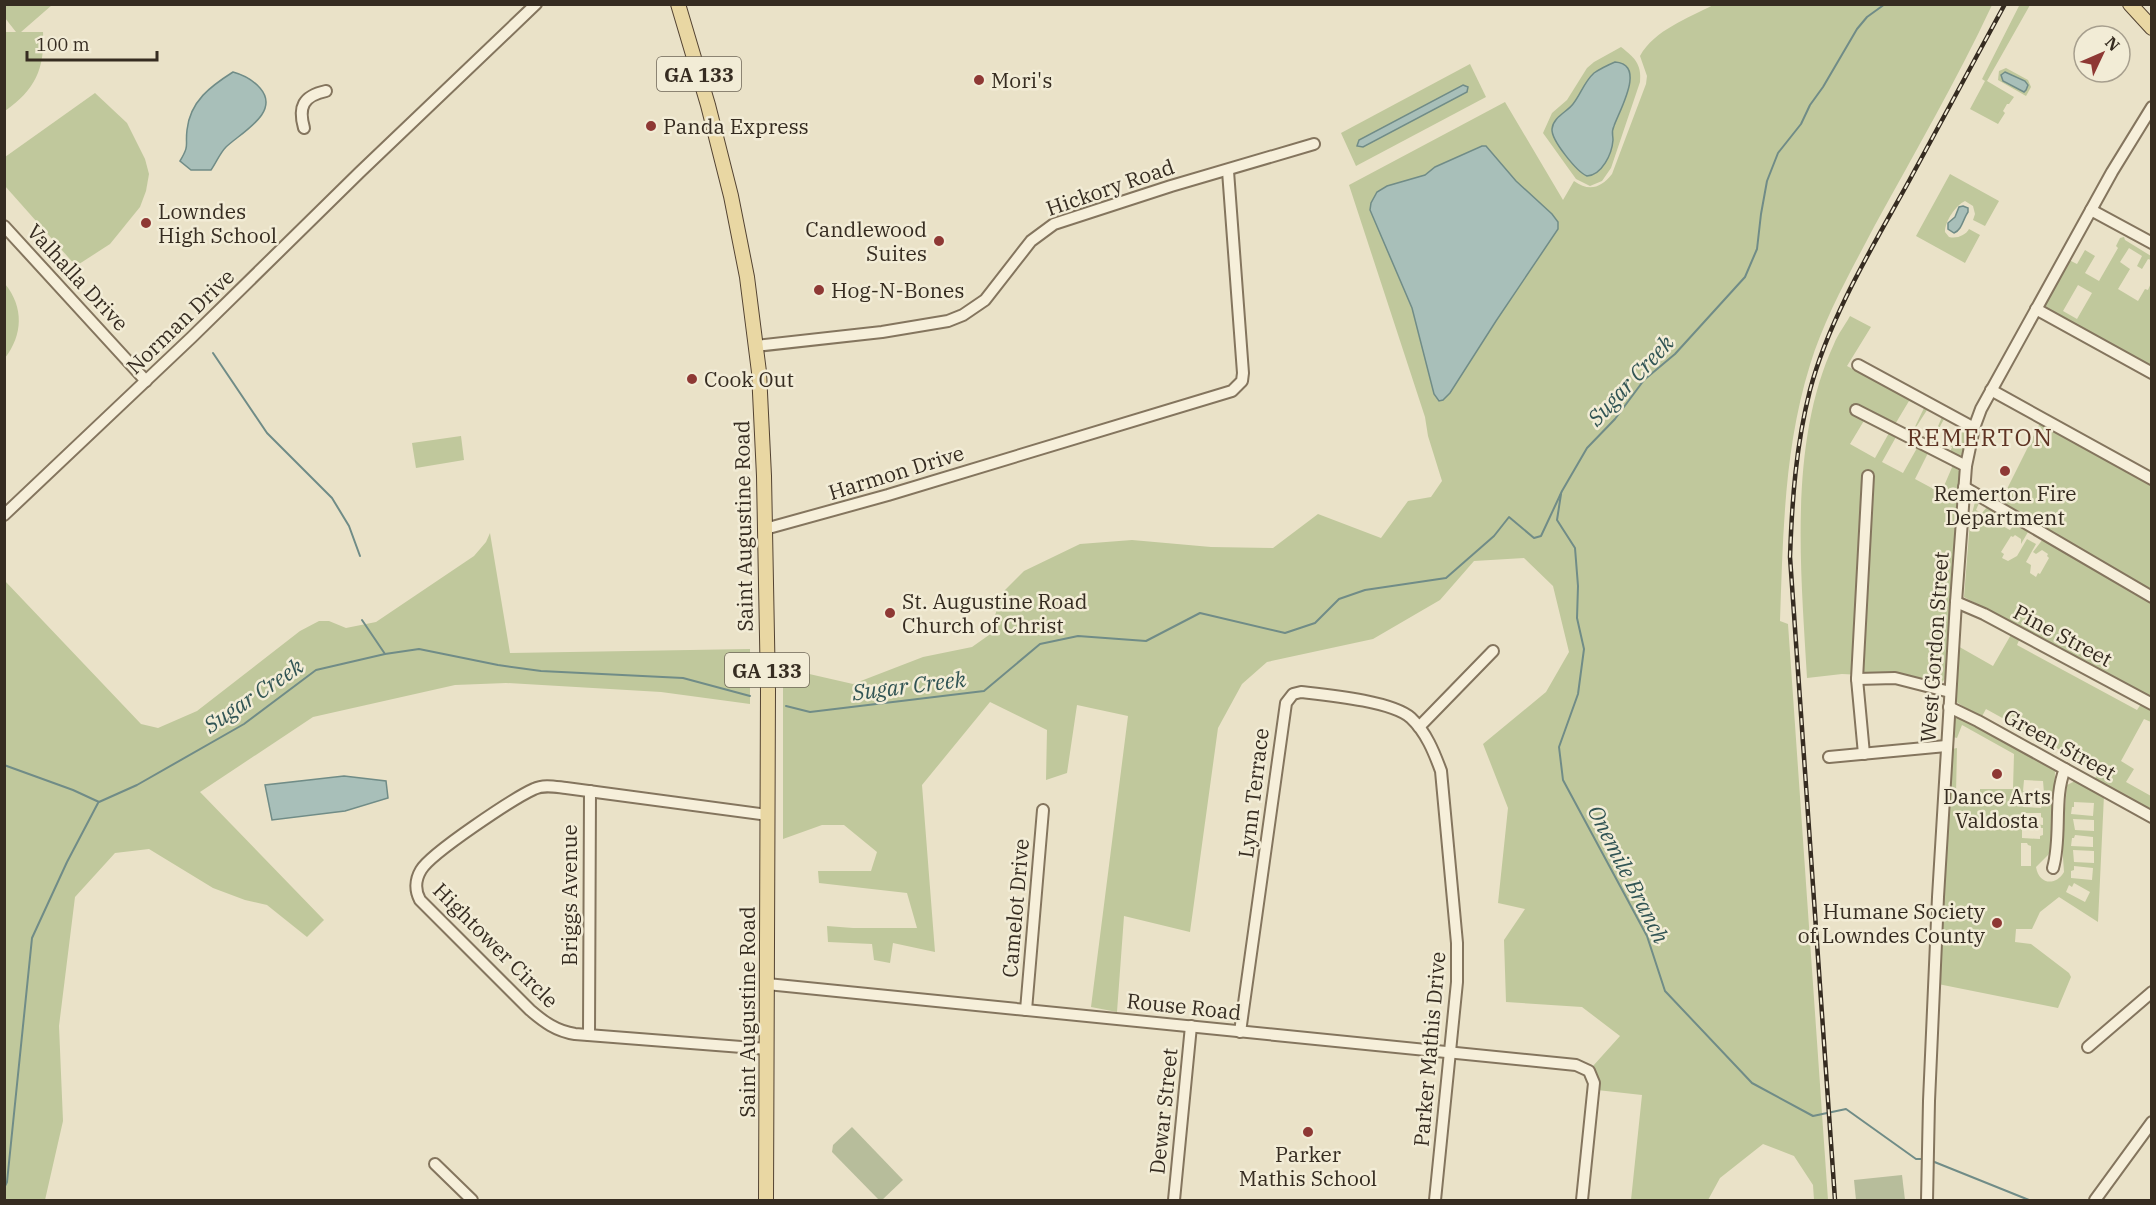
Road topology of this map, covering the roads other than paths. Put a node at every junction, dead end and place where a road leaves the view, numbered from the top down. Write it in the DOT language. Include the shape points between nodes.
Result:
graph roads {
  1 [pos="536,4"];
  2 [pos="678,4"];
  3 [pos="2130,4"];
  4 [pos="2151,28"];
  5 [pos="326,91"];
  6 [pos="2151,107"];
  7 [pos="304,128"];
  8 [pos="1314,144"];
  9 [pos="1228,171"];
  10 [pos="2091,210"];
  11 [pos="4,226"];
  12 [pos="2151,243"];
  13 [pos="2036,309"];
  14 [pos="756,346"];
  15 [pos="1858,365"];
  16 [pos="2151,373"];
  17 [pos="146,381"];
  18 [pos="1991,390"];
  19 [pos="1856,410"];
  20 [pos="1974,428"];
  21 [pos="1966,466"];
  22 [pos="1868,477"];
  23 [pos="2151,479"];
  24 [pos="1964,488"];
  25 [pos="4,515"];
  26 [pos="765,529"];
  27 [pos="2151,597"];
  28 [pos="1956,602"];
  29 [pos="1493,651"];
  30 [pos="1857,679"];
  31 [pos="1950,692"];
  32 [pos="2151,704"];
  33 [pos="1949,707"];
  34 [pos="1419,727"];
  35 [pos="1946,746"];
  36 [pos="1864,754"];
  37 [pos="1829,757"];
  38 [pos="2066,770"];
  39 [pos="590,791"];
  40 [pos="1043,810"];
  41 [pos="768,815"];
  42 [pos="2151,817"];
  43 [pos="2052,868"];
  44 [pos="767,984"];
  45 [pos="2151,992"];
  46 [pos="1026,1010"];
  47 [pos="1191,1026"];
  48 [pos="1240,1032"];
  49 [pos="589,1035"];
  50 [pos="2088,1047"];
  51 [pos="767,1049"];
  52 [pos="1450,1053"];
  53 [pos="2151,1122"];
  54 [pos="435,1164"];
  55 [pos="472,1200"];
  56 [pos="766,1200"];
  57 [pos="1174,1200"];
  58 [pos="1435,1200"];
  59 [pos="1582,1200"];
  60 [pos="1927,1200"];
  61 [pos="2096,1200"];
  1 -- 17 [label="street, Norman Drive"];
  2 -- 14 [label="main road, Saint Augustine Road / GA 133" via="731,196"];
  3 -- 4 [label="main road"];
  5 -- 7 [label="street" via="314,94 304,103"];
  6 -- 10 [label="street, West Gordon Street"];
  8 -- 9 [label="street, Hickory Road"];
  9 -- 14 [label="street, Hickory Road" via="1054,224 1031,241 985,300 948,321"];
  9 -- 26 [label="street, Harmon Drive" via="1243,373 1239,386"];
  10 -- 12 [label="street"];
  10 -- 13 [label="street, West Gordon Street"];
  11 -- 17 [label="street, Valhalla Drive"];
  13 -- 16 [label="street"];
  13 -- 18 [label="street, West Gordon Street"];
  14 -- 26 [label="main road, Saint Augustine Road / GA 133"];
  15 -- 20 [label="street"];
  17 -- 25 [label="street, Norman Drive"];
  18 -- 20 [label="street, West Gordon Street"];
  18 -- 23 [label="street"];
  19 -- 21 [label="street"];
  20 -- 21 [label="street, West Gordon Street"];
  21 -- 24 [label="street, West Gordon Street"];
  22 -- 30 [label="street"];
  24 -- 27 [label="street"];
  24 -- 28 [label="street, West Gordon Street"];
  26 -- 41 [label="main road, Saint Augustine Road / GA 133"];
  28 -- 31 [label="street, West Gordon Street"];
  28 -- 32 [label="street, Pine Street"];
  29 -- 34 [label="street"];
  30 -- 31 [label="street" via="1895,678"];
  30 -- 36 [label="street"];
  31 -- 33 [label="street, West Gordon Street"];
  33 -- 35 [label="street, West Gordon Street"];
  33 -- 38 [label="street, Green Street"];
  34 -- 48 [label="street, Lynn Terrace" via="1409,716 1366,702 1301,692 1293,694 1286,703"];
  34 -- 52 [label="street, Parker Mathis Drive" via="1434,751 1445,794 1457,943"];
  35 -- 36 [label="street"];
  35 -- 60 [label="street, West Gordon Street"];
  36 -- 37 [label="street"];
  38 -- 42 [label="street, Green Street"];
  38 -- 43 [label="street" via="2061,782"];
  39 -- 41 [label="street, Hightower Circle"];
  39 -- 49 [label="street, Briggs Avenue"];
  39 -- 49 [label="street, Hightower Circle" via="549,786 522,796 428,862 417,880 416,892 545,1023 567,1033"];
  40 -- 46 [label="street, Camelot Drive"];
  41 -- 44 [label="main road, Saint Augustine Road / GA 133"];
  44 -- 46 [label="street, Rouse Road"];
  44 -- 51 [label="main road, Saint Augustine Road / GA 133"];
  45 -- 50 [label="street"];
  46 -- 47 [label="street, Rouse Road"];
  47 -- 48 [label="street, Rouse Road"];
  47 -- 57 [label="street, Dewar Street"];
  48 -- 52 [label="street, Rouse Road"];
  49 -- 51 [label="street, Hightower Circle"];
  51 -- 56 [label="main road, Saint Augustine Road / GA 133"];
  52 -- 58 [label="street, Parker Mathis Drive"];
  52 -- 59 [label="street, Rouse Road" via="1576,1065 1589,1071 1594,1083"];
  53 -- 61 [label="street"];
  54 -- 55 [label="street"];
}
